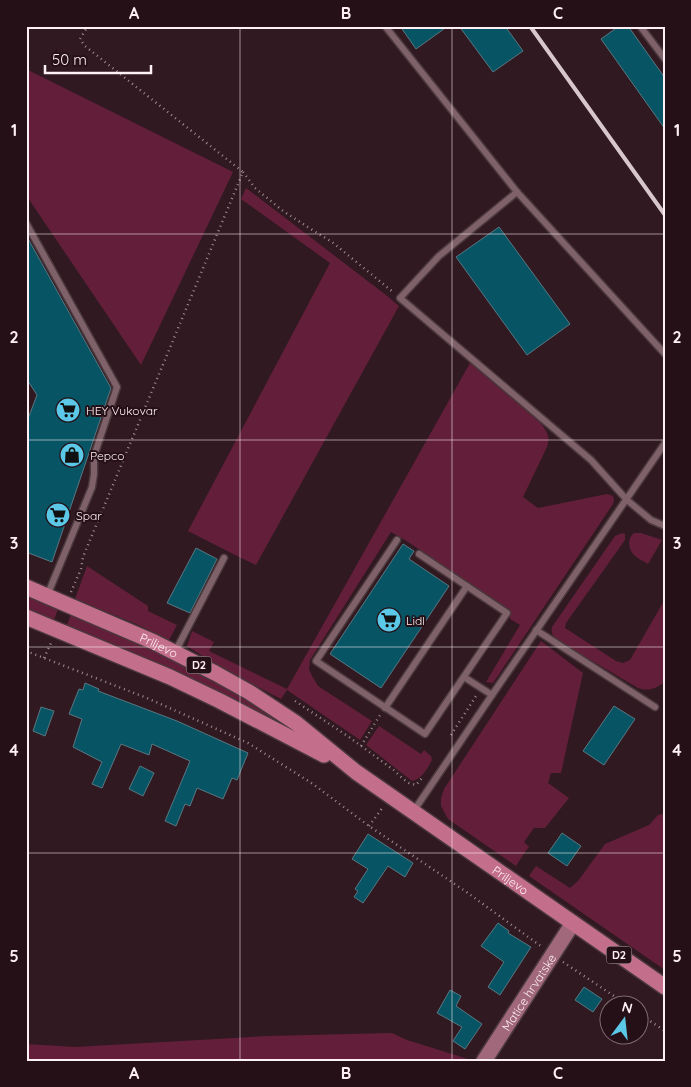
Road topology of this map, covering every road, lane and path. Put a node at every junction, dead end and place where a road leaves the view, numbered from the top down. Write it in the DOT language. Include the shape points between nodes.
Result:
graph roads {
  1 [pos="90,26"];
  2 [pos="385,26"];
  3 [pos="640,26"];
  4 [pos="665,59"];
  5 [pos="244,172"];
  6 [pos="517,192"];
  7 [pos="26,222"];
  8 [pos="400,298"];
  9 [pos="665,354"];
  10 [pos="665,443"];
  11 [pos="627,500"];
  12 [pos="665,526"];
  13 [pos="397,540"];
  14 [pos="419,554"];
  15 [pos="224,558"];
  16 [pos="467,586"];
  17 [pos="26,587"];
  18 [pos="47,596"];
  19 [pos="66,604"];
  20 [pos="26,617"];
  21 [pos="56,629"];
  22 [pos="536,630"];
  23 [pos="26,651"];
  24 [pos="175,652"];
  25 [pos="44,658"];
  26 [pos="464,677"];
  27 [pos="481,688"];
  28 [pos="492,695"];
  29 [pos="295,701"];
  30 [pos="655,707"];
  31 [pos="385,708"];
  32 [pos="450,736"];
  33 [pos="360,746"];
  34 [pos="356,772"];
  35 [pos="425,774"];
  36 [pos="414,812"];
  37 [pos="573,923"];
  38 [pos="552,954"];
  39 [pos="665,987"];
  40 [pos="611,994"];
  41 [pos="648,1020"];
  42 [pos="665,1031"];
  43 [pos="484,1061"];
  1 -- 5 [label="path" via="80,39 85,46"];
  2 -- 6 [label="lane"];
  3 -- 4 [label="lane"];
  5 -- 8 [label="path" via="255,188 332,242"];
  5 -- 19 [label="path"];
  6 -- 8 [label="lane" via="439,256"];
  6 -- 9 [label="lane"];
  7 -- 18 [label="lane" via="117,387 94,456 92,487"];
  8 -- 11 [label="lane" via="591,460"];
  10 -- 11 [label="lane"];
  11 -- 12 [label="lane" via="651,520"];
  11 -- 22 [label="lane"];
  13 -- 31 [label="lane" via="316,661"];
  14 -- 16 [label="lane"];
  15 -- 24 [label="lane"];
  16 -- 26 [label="lane" via="507,612"];
  16 -- 31 [label="lane"];
  17 -- 18 [label="main road, Priljevo / D2"];
  18 -- 19 [label="main road, Priljevo / D2"];
  19 -- 24 [label="main road, Priljevo / D2"];
  20 -- 21 [label="main road, Priljevo / D2"];
  21 -- 25 [label="path"];
  21 -- 34 [label="main road, Priljevo / D2" via="220,700"];
  22 -- 28 [label="lane"];
  22 -- 30 [label="lane"];
  23 -- 25 [label="path"];
  24 -- 34 [label="main road, Priljevo / D2" via="276,710"];
  25 -- 38 [label="path" via="147,698 248,743 313,784"];
  26 -- 27 [label="lane"];
  26 -- 31 [label="lane" via="425,734"];
  27 -- 28 [label="lane"];
  27 -- 32 [label="path"];
  28 -- 36 [label="lane"];
  29 -- 33 [label="path"];
  31 -- 33 [label="path"];
  33 -- 35 [label="path" via="409,783 416,785"];
  34 -- 36 [label="main road, Priljevo / D2"];
  36 -- 37 [label="main road, Priljevo / D2"];
  37 -- 38 [label="main road, Matice hrvatske"];
  37 -- 39 [label="main road, Priljevo / D2"];
  38 -- 40 [label="path"];
  38 -- 43 [label="main road, Matice hrvatske"];
  41 -- 42 [label="path"];
}
